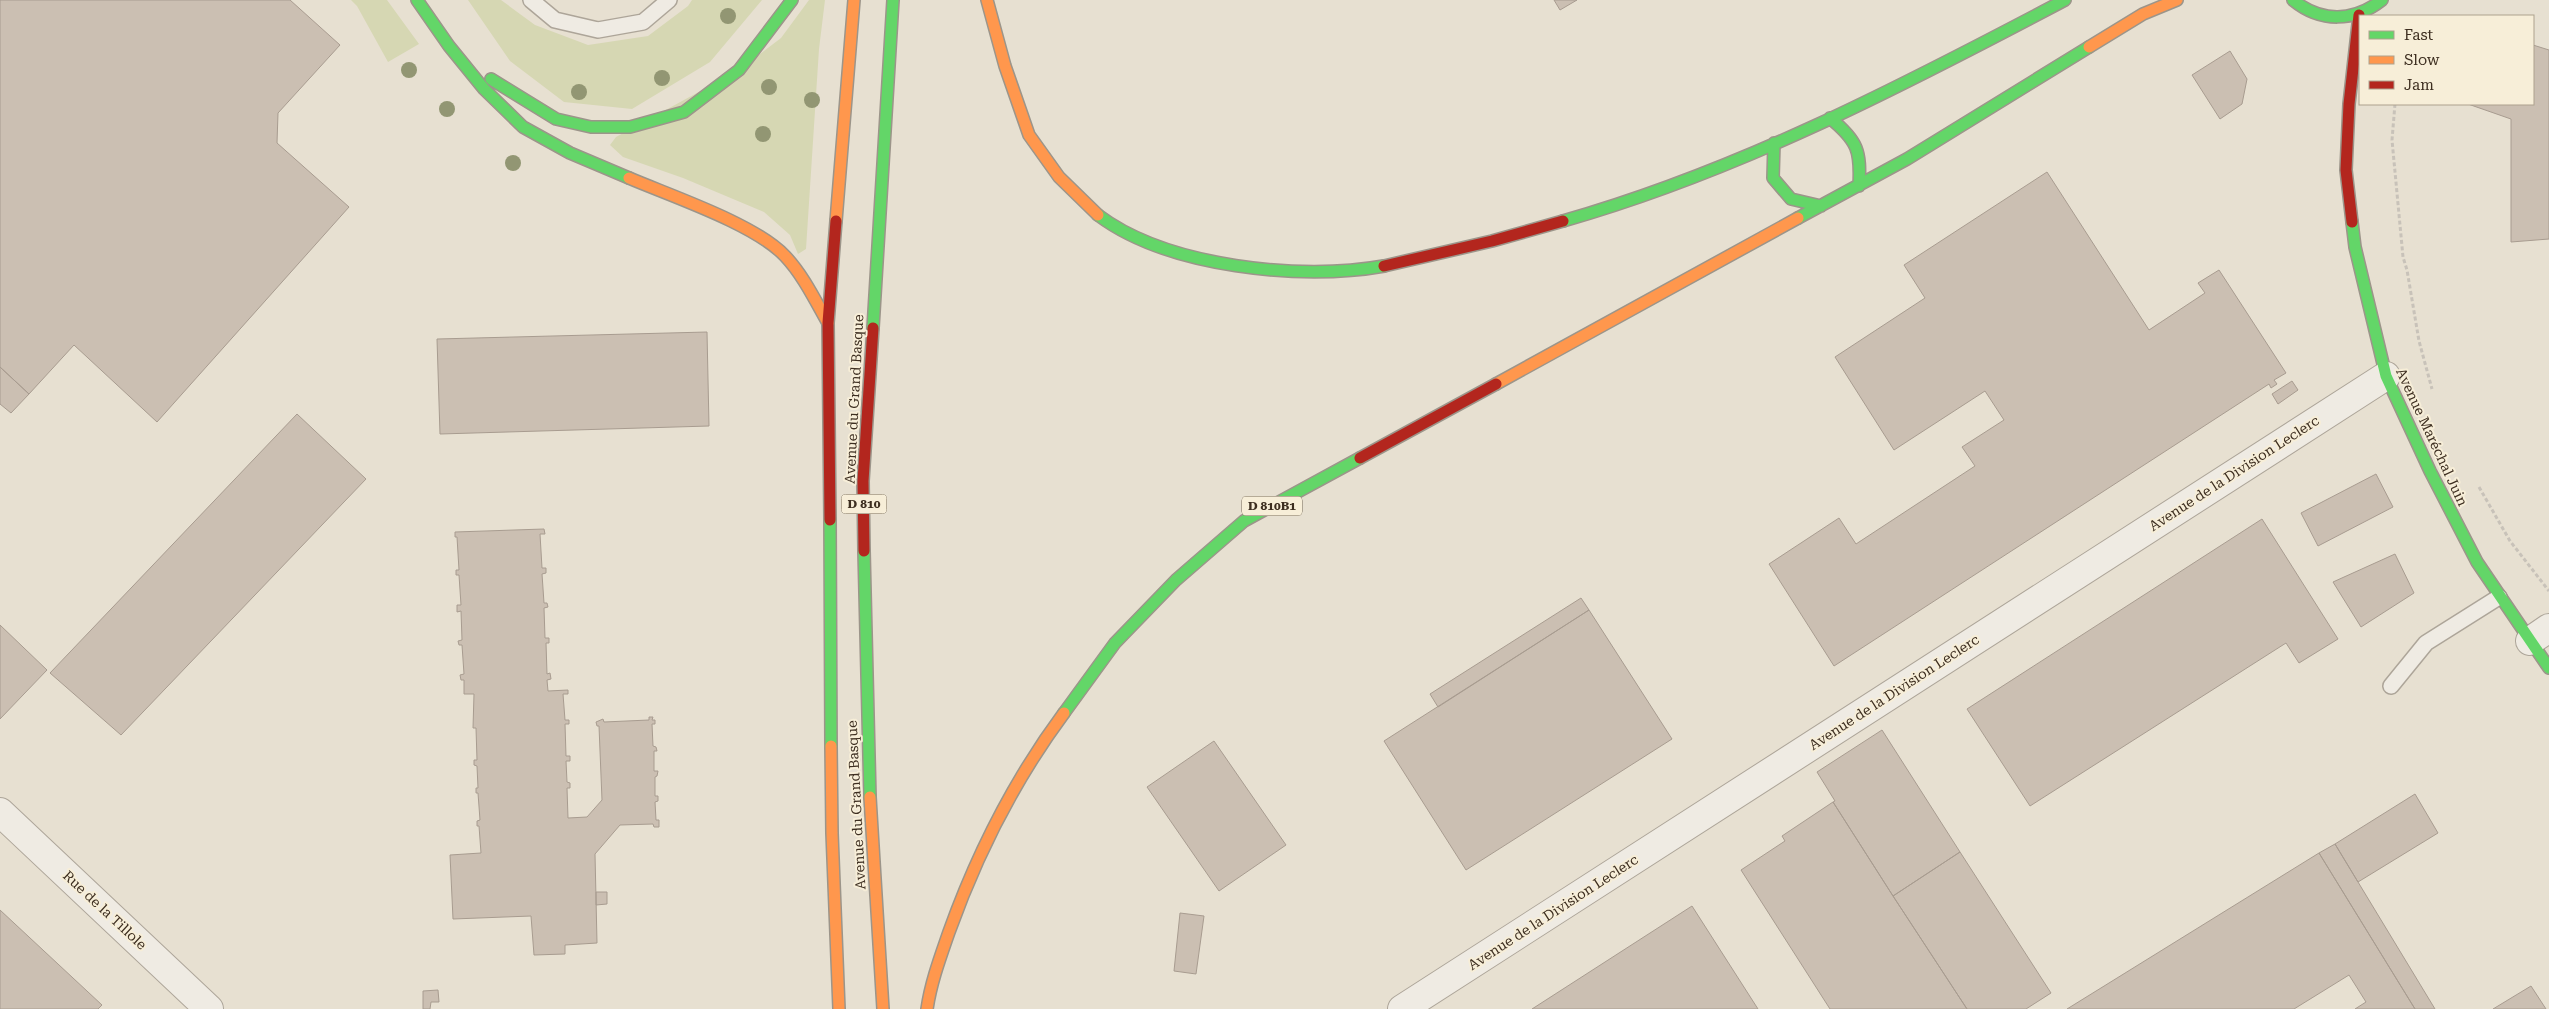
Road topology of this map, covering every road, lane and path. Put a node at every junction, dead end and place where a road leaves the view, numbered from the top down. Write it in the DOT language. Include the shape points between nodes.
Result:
graph roads {
  1 [pos="417,0"];
  2 [pos="531,0"];
  3 [pos="669,0"];
  4 [pos="792,0"];
  5 [pos="854,0"];
  6 [pos="893,0"];
  7 [pos="987,0"];
  8 [pos="2064,0"];
  9 [pos="2176,0"];
  10 [pos="2293,0"];
  11 [pos="2382,0"];
  12 [pos="2359,15"];
  13 [pos="449,46"];
  14 [pos="2395,105"];
  15 [pos="1830,118"];
  16 [pos="1774,143"];
  17 [pos="1859,186"];
  18 [pos="1821,206"];
  19 [pos="828,323"];
  20 [pos="2386,376"];
  21 [pos="2433,392"];
  22 [pos="2479,485"];
  23 [pos="2549,591"];
  24 [pos="2498,597"];
  25 [pos="2539,635"];
  26 [pos="2549,668"];
  27 [pos="2391,686"];
  28 [pos="4,823"];
  29 [pos="209,1009"];
  30 [pos="839,1009"];
  31 [pos="883,1009"];
  32 [pos="927,1009"];
  33 [pos="1402,1009"];
  1 -- 13 [label="main road"];
  2 -- 3 [label="lane" via="556,20 598,30 643,22"];
  4 -- 13 [label="main road" via="739,70 684,112 630,128 591,126 556,119 506,90"];
  5 -- 19 [label="main road, Avenue du Grand Basque / D 810"];
  6 -- 31 [label="main road, Avenue du Grand Basque / D 810" via="863,481 867,754"];
  7 -- 16 [label="main road" via="1004,66 1029,134 1061,179 1097,215 1137,240 1197,258 1266,270 1342,271 1422,258 1554,225 1652,192"];
  8 -- 15 [label="main road"];
  9 -- 17 [label="main road" via="2143,14"];
  10 -- 12 [label="main road" via="2314,14 2333,18"];
  11 -- 12 [label="main road"];
  12 -- 20 [label="main road, Avenue Maréchal Juin" via="2349,104 2346,170 2355,247"];
  13 -- 19 [label="main road" via="484,89 523,127 570,153 754,232 784,255"];
  14 -- 21 [label="path" via="2392,140 2403,257 2419,341"];
  15 -- 16 [label="main road"];
  15 -- 17 [label="main road" via="1850,134 1861,152"];
  16 -- 18 [label="main road" via="1773,178 1791,199"];
  17 -- 18 [label="main road"];
  18 -- 32 [label="main road, D 810B1" via="1244,521 1176,580 1115,643 1057,722 1009,798 968,882 931,984"];
  19 -- 30 [label="main road, Avenue du Grand Basque / D 810" via="832,797"];
  20 -- 24 [label="main road, Avenue Maréchal Juin" via="2430,471"];
  20 -- 33 [label="street, Avenue de la Division Leclerc"];
  22 -- 23 [label="path" via="2510,541"];
  24 -- 25 [label="main road, Avenue Maréchal Juin"];
  24 -- 27 [label="lane" via="2426,642"];
  25 -- 26 [label="main road, Avenue Maréchal Juin"];
  28 -- 29 [label="street, Rue de la Tillole"];
}
